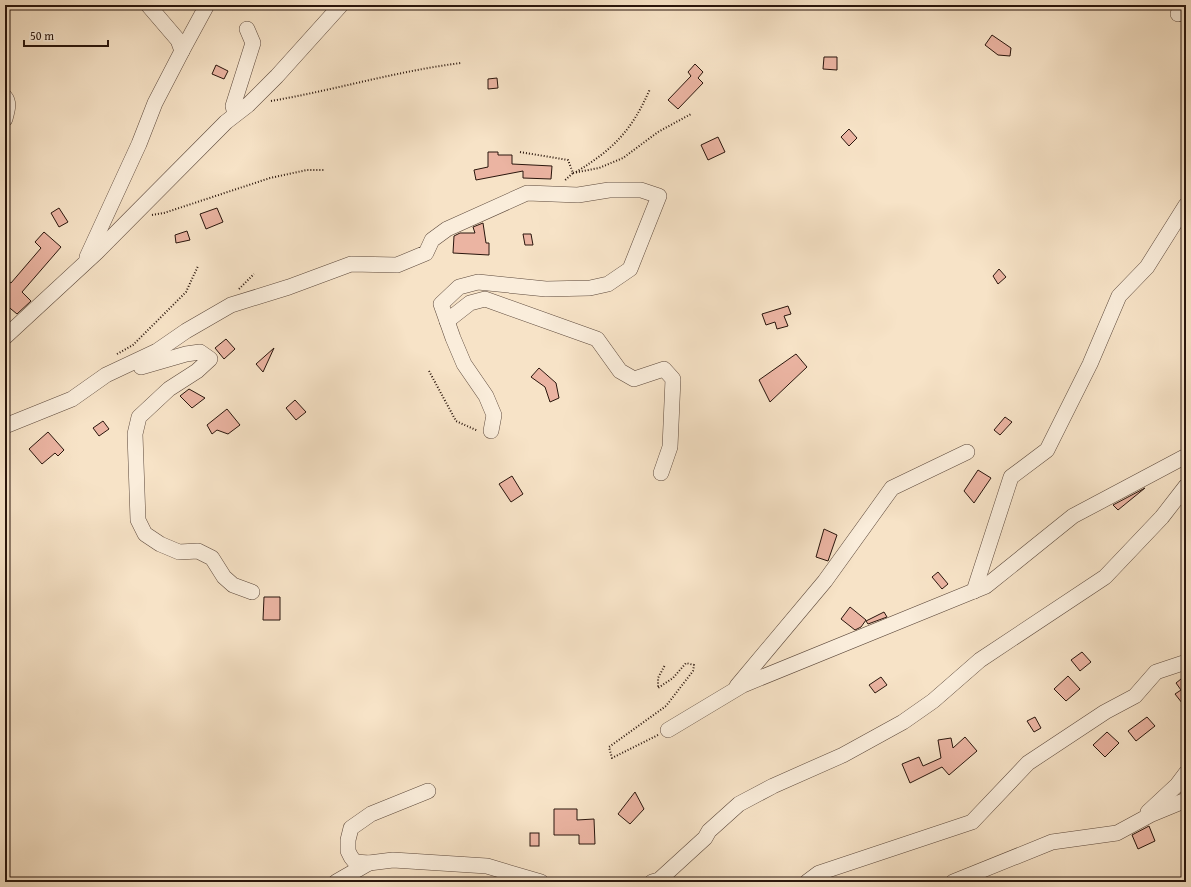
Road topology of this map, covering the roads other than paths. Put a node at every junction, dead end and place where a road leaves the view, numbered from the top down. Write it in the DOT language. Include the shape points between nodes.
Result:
graph roads {
  1 [pos="148,5"];
  2 [pos="207,5"];
  3 [pos="341,5"];
  4 [pos="247,29"];
  5 [pos="182,51"];
  6 [pos="5,97"];
  7 [pos="235,114"];
  8 [pos="5,119"];
  9 [pos="1186,205"];
  10 [pos="83,265"];
  11 [pos="447,321"];
  12 [pos="5,337"];
  13 [pos="121,360"];
  14 [pos="5,426"];
  15 [pos="491,431"];
  16 [pos="967,452"];
  17 [pos="1186,456"];
  18 [pos="661,473"];
  19 [pos="1186,486"];
  20 [pos="974,591"];
  21 [pos="252,592"];
  22 [pos="1186,662"];
  23 [pos="732,691"];
  24 [pos="668,730"];
  25 [pos="1186,773"];
  26 [pos="428,791"];
  27 [pos="1186,800"];
  28 [pos="1137,822"];
  29 [pos="369,863"];
  30 [pos="336,882"];
  31 [pos="541,882"];
  32 [pos="652,882"];
  33 [pos="807,882"];
  34 [pos="953,882"];
  1 -- 5 [label="street" via="178,40"];
  2 -- 5 [label="street"];
  3 -- 7 [label="street" via="278,76"];
  4 -- 7 [label="street" via="253,43 233,106"];
  5 -- 10 [label="street" via="155,103 140,144"];
  6 -- 8 [label="street" via="8,100"];
  7 -- 10 [label="street"];
  9 -- 20 [label="street" via="1146,267 1119,296 1090,364 1047,450 1011,477"];
  10 -- 12 [label="street"];
  11 -- 13 [label="street" via="441,304 459,287 478,282 546,289 590,288 608,284 630,269 659,196 641,190 609,190 578,195 527,193 447,229 432,240 426,253 397,265 351,264 231,305 157,351"];
  11 -- 15 [label="street" via="464,364 486,396 494,415"];
  11 -- 18 [label="street" via="470,303 485,298 597,339 620,371 634,379 664,369 673,378 670,447"];
  13 -- 14 [label="street" via="106,375 72,399"];
  13 -- 21 [label="street" via="140,367 200,352 210,359 139,416 135,434 138,520 145,534 160,544 179,552 198,551 212,558 224,577 233,585"];
  16 -- 23 [label="street" via="892,488 825,580"];
  17 -- 20 [label="street" via="1073,516 986,586"];
  19 -- 32 [label="street" via="1162,517 1105,577 980,660 933,701 903,722 843,755 739,804 659,880"];
  20 -- 23 [label="street"];
  22 -- 33 [label="street" via="1156,672 1135,696 1105,712 1028,763 972,822 819,873"];
  23 -- 24 [label="street"];
  25 -- 28 [label="street" via="1177,785"];
  26 -- 29 [label="street" via="371,814 351,828 348,851 351,857 356,862"];
  27 -- 28 [label="street"];
  28 -- 34 [label="street" via="1117,832 1052,842"];
  29 -- 30 [label="street"];
  29 -- 31 [label="street" via="393,860 487,866"];
}
